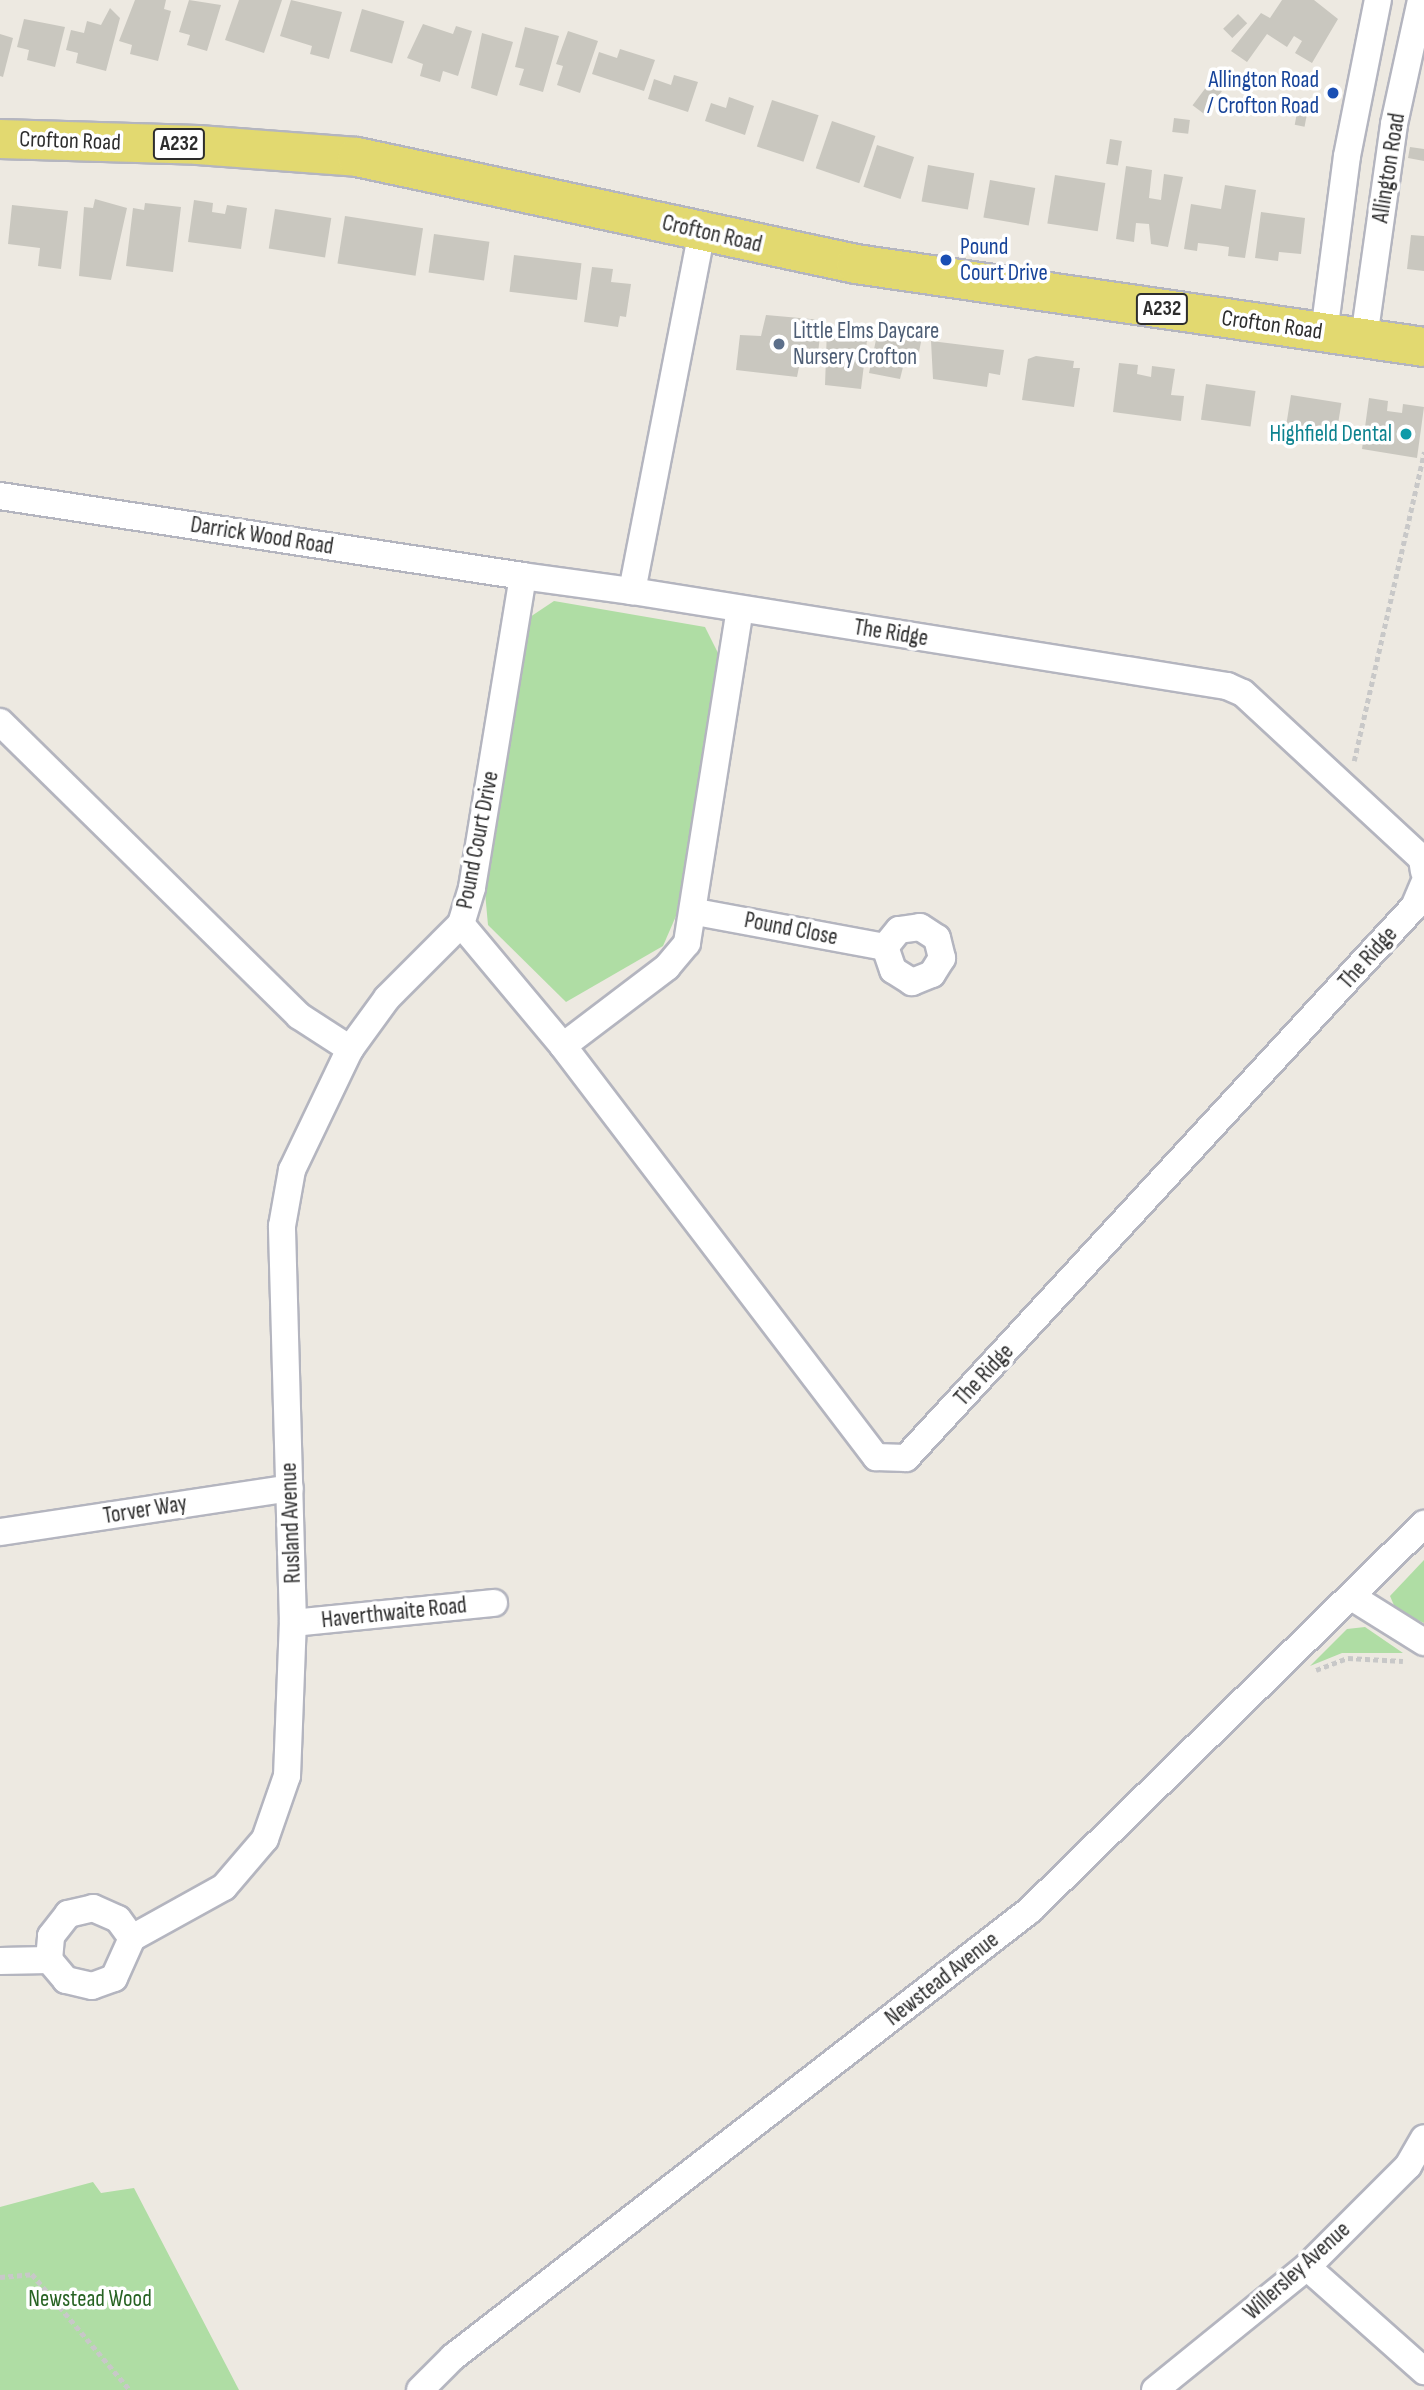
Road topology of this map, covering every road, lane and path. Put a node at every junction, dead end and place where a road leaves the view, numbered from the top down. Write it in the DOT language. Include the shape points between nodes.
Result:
graph roads {
  1 [pos="1378,0"];
  2 [pos="1421,0"];
  3 [pos="0,139"];
  4 [pos="702,231"];
  5 [pos="1324,333"];
  6 [pos="1364,338"];
  7 [pos="1424,347"];
  8 [pos="1424,452"];
  9 [pos="0,496"];
  10 [pos="523,576"];
  11 [pos="632,591"];
  12 [pos="740,609"];
  13 [pos="0,722"];
  14 [pos="1339,782"];
  15 [pos="1424,868"];
  16 [pos="696,912"];
  17 [pos="461,924"];
  18 [pos="885,947"];
  19 [pos="563,1046"];
  20 [pos="350,1049"];
  21 [pos="290,1488"];
  22 [pos="1424,1524"];
  23 [pos="0,1532"];
  24 [pos="1352,1597"];
  25 [pos="494,1603"];
  26 [pos="293,1623"];
  27 [pos="1419,1651"];
  28 [pos="1310,1671"];
  29 [pos="132,1938"];
  30 [pos="49,1960"];
  31 [pos="0,1961"];
  32 [pos="1424,2138"];
  33 [pos="1307,2267"];
  34 [pos="0,2277"];
  35 [pos="1424,2371"];
  36 [pos="130,2390"];
  37 [pos="420,2390"];
  38 [pos="1155,2390"];
  1 -- 5 [label="street, Allington Road" via="1346,156"];
  2 -- 6 [label="street, Allington Road" via="1394,124"];
  3 -- 4 [label="main road, Crofton Road / A232" via="198,145 357,158"];
  4 -- 5 [label="main road, Crofton Road / A232" via="856,264"];
  4 -- 11 [label="street"];
  5 -- 6 [label="main road, Crofton Road / A232"];
  6 -- 7 [label="main road, Crofton Road / A232"];
  8 -- 14 [label="path" via="1353,765"];
  9 -- 10 [label="street, Darrick Wood Road"];
  10 -- 11 [label="street"];
  10 -- 17 [label="street, Pound Court Drive" via="472,888"];
  11 -- 12 [label="street, The Ridge"];
  12 -- 14 [label="street, The Ridge" via="1227,686 1243,693"];
  12 -- 16 [label="street"];
  13 -- 20 [label="street" via="299,1016"];
  14 -- 15 [label="street, The Ridge"];
  15 -- 19 [label="street, The Ridge" via="1414,907 905,1458 876,1457"];
  16 -- 18 [label="street, Pound Close"];
  16 -- 19 [label="street" via="687,943 667,967"];
  17 -- 19 [label="street, Pound Court Drive"];
  17 -- 20 [label="street, Rusland Avenue" via="387,998"];
  20 -- 21 [label="street, Rusland Avenue" via="292,1170 282,1226"];
  21 -- 23 [label="street, Torver Way"];
  21 -- 26 [label="street, Rusland Avenue"];
  22 -- 24 [label="street, Newstead Avenue"];
  24 -- 27 [label="street"];
  24 -- 37 [label="street, Newstead Avenue" via="1030,1910 453,2357"];
  25 -- 26 [label="street, Haverthwaite Road"];
  26 -- 29 [label="street, Rusland Avenue" via="287,1776 265,1839 224,1887"];
  27 -- 28 [label="path" via="1349,1658"];
  29 -- 30 [label="street" via="114,1978 92,1986 66,1980"];
  29 -- 30 [label="street" via="118,1919 93,1908 68,1914 51,1936"];
  30 -- 31 [label="street"];
  32 -- 33 [label="street, Willersley Avenue" via="1408,2166"];
  33 -- 35 [label="street"];
  33 -- 38 [label="street, Willersley Avenue"];
  34 -- 36 [label="path" via="32,2274"];
}
